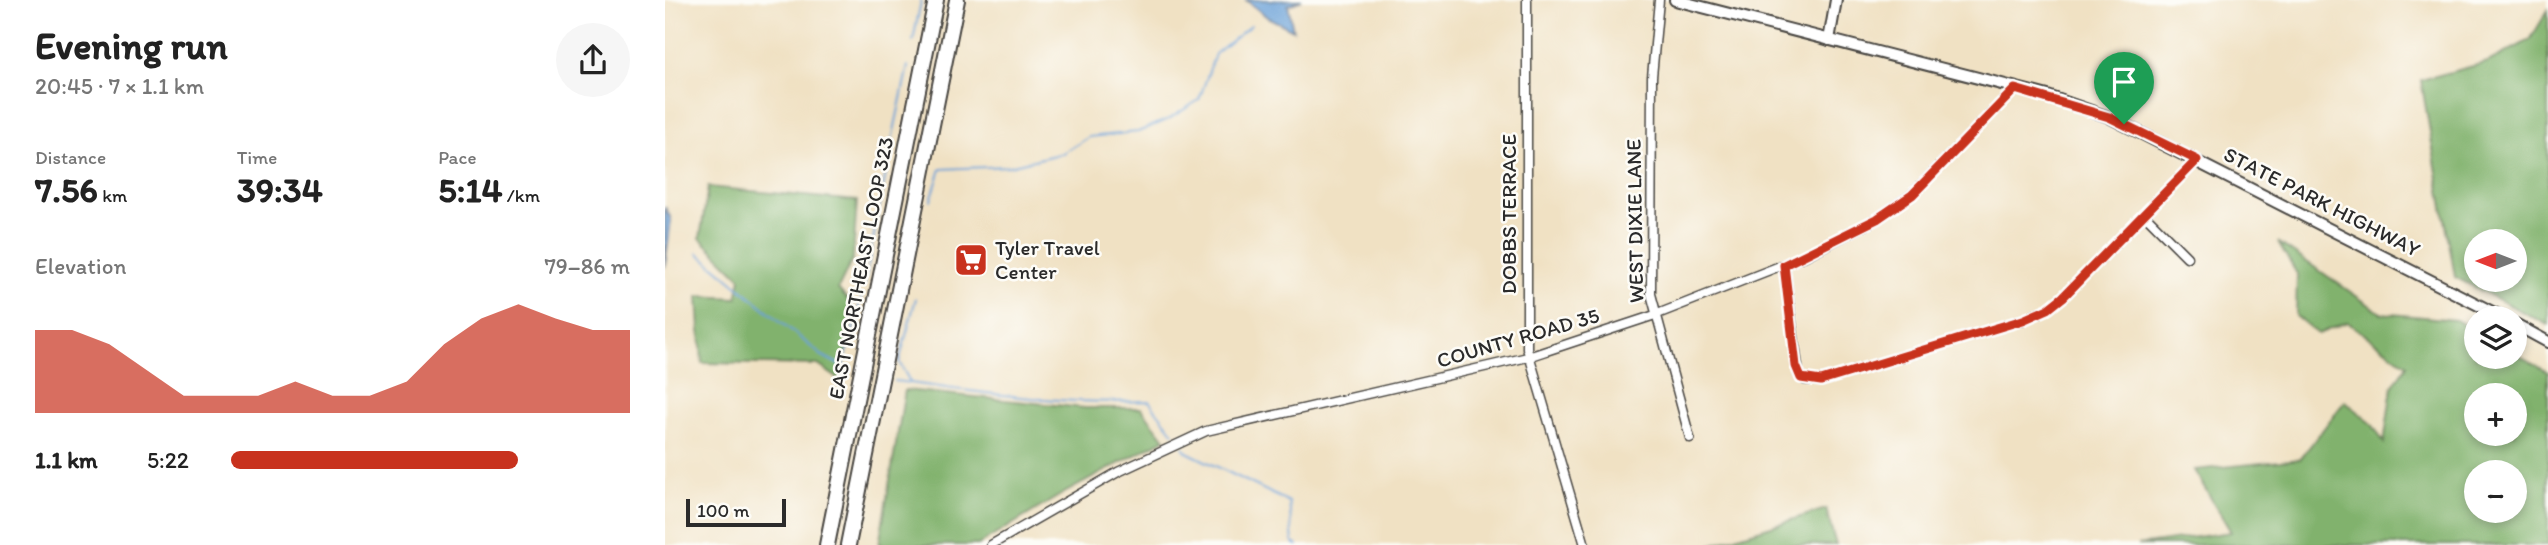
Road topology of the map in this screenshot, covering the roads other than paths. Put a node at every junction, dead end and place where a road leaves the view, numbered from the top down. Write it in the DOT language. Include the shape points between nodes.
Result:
graph roads {
  1 [pos="936,0"];
  2 [pos="957,0"];
  3 [pos="1527,0"];
  4 [pos="1658,0"];
  5 [pos="1675,0"];
  6 [pos="1836,0"];
  7 [pos="1829,40"];
  8 [pos="926,53"];
  9 [pos="946,57"];
  10 [pos="2015,89"];
  11 [pos="2197,160"];
  12 [pos="896,204"];
  13 [pos="916,208"];
  14 [pos="2145,215"];
  15 [pos="2187,257"];
  16 [pos="1784,265"];
  17 [pos="2481,306"];
  18 [pos="1655,314"];
  19 [pos="2527,331"];
  20 [pos="2548,342"];
  21 [pos="1528,357"];
  22 [pos="1690,438"];
  23 [pos="827,545"];
  24 [pos="848,545"];
  25 [pos="991,545"];
  26 [pos="1585,545"];
  1 -- 8 [label="highway, EAST NORTHEAST LOOP 323"];
  2 -- 9 [label="highway, EAST NORTHEAST LOOP 323"];
  3 -- 21 [label="street, DOBBS TERRACE"];
  4 -- 18 [label="street, WEST DIXIE LANE" via="1651,107 1651,294"];
  5 -- 7 [label="main road, STATE PARK HIGHWAY"];
  6 -- 7 [label="main road"];
  7 -- 10 [label="main road, STATE PARK HIGHWAY"];
  8 -- 9 [label="highway"];
  8 -- 12 [label="highway, EAST NORTHEAST LOOP 323"];
  9 -- 13 [label="highway, EAST NORTHEAST LOOP 323"];
  10 -- 11 [label="main road, STATE PARK HIGHWAY" via="2109,117"];
  10 -- 16 [label="street, COUNTY ROAD 35" via="1906,200"];
  11 -- 14 [label="street"];
  11 -- 17 [label="main road, STATE PARK HIGHWAY"];
  12 -- 13 [label="highway"];
  12 -- 23 [label="highway, EAST NORTHEAST LOOP 323"];
  13 -- 24 [label="highway, EAST NORTHEAST LOOP 323"];
  14 -- 15 [label="street"];
  14 -- 16 [label="street" via="2048,309 1821,381 1805,380 1799,373"];
  16 -- 18 [label="street, COUNTY ROAD 35"];
  18 -- 21 [label="street, COUNTY ROAD 35"];
  18 -- 22 [label="street, WEST DIXIE LANE"];
  19 -- 20 [label="main road"];
  21 -- 25 [label="street, COUNTY ROAD 35" via="1206,430 1118,472"];
  21 -- 26 [label="street, DOBBS TERRACE"];
}
